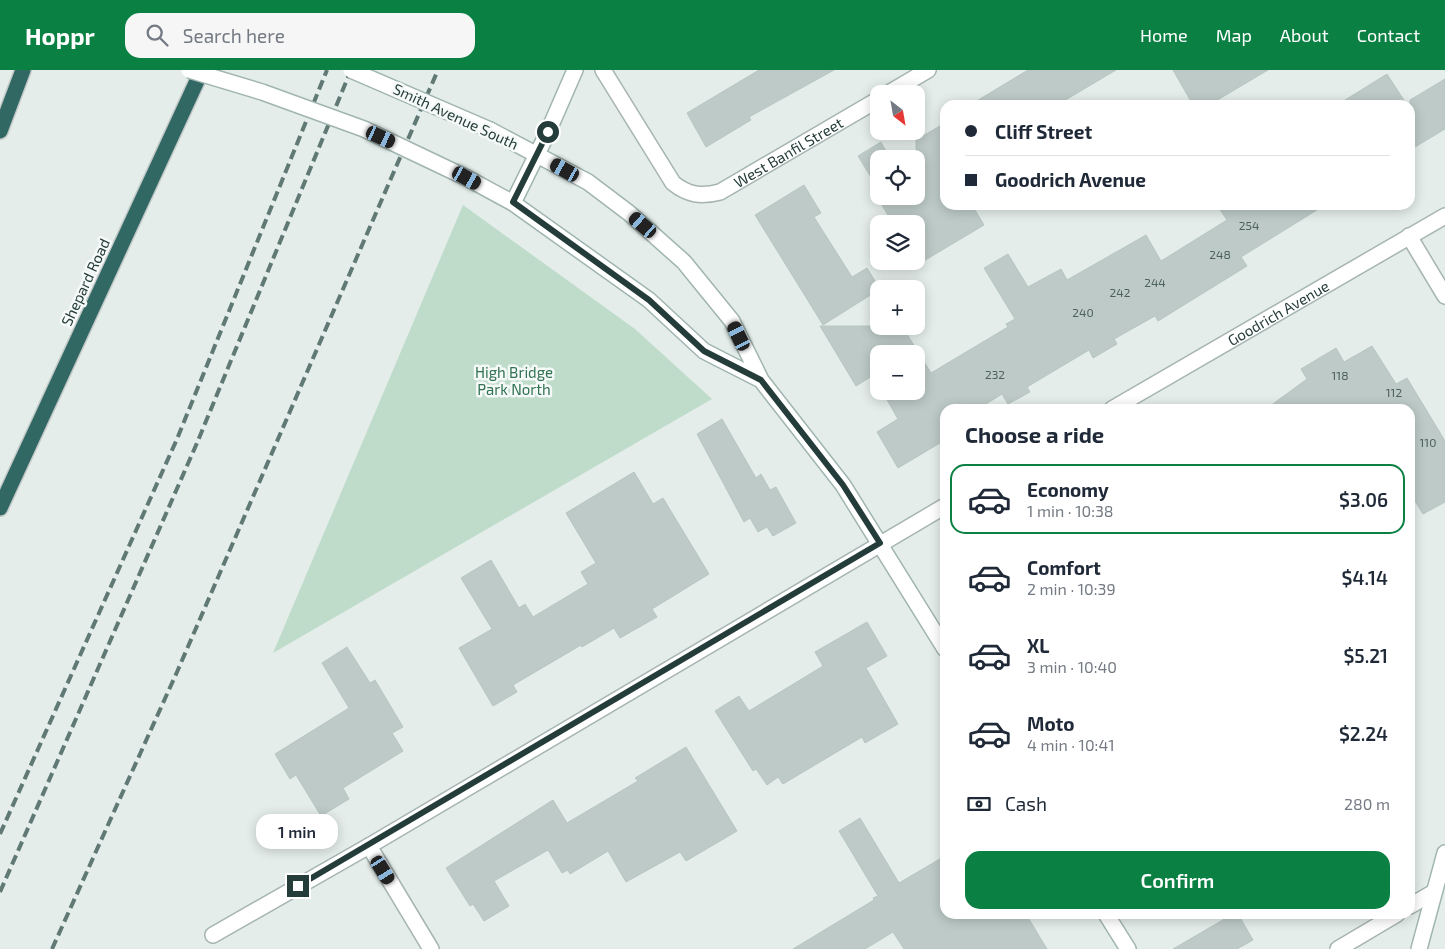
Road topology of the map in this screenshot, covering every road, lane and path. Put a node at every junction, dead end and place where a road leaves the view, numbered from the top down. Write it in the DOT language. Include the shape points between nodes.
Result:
graph roads {
  1 [pos="23,70"];
  2 [pos="189,70"];
  3 [pos="202,70"];
  4 [pos="351,70"];
  5 [pos="575,70"];
  6 [pos="603,70"];
  7 [pos="928,70"];
  8 [pos="902,85"];
  9 [pos="870,104"];
  10 [pos="0,131"];
  11 [pos="538,155"];
  12 [pos="513,202"];
  13 [pos="1445,216"];
  14 [pos="1409,236"];
  15 [pos="1445,296"];
  16 [pos="761,380"];
  17 [pos="1121,404"];
  18 [pos="0,508"];
  19 [pos="940,509"];
  20 [pos="880,543"];
  21 [pos="940,641"];
  22 [pos="368,846"];
  23 [pos="1445,853"];
  24 [pos="1434,892"];
  25 [pos="1415,903"];
  26 [pos="1109,919"];
  27 [pos="1389,919"];
  28 [pos="213,935"];
  29 [pos="431,949"];
  30 [pos="1128,949"];
  31 [pos="1338,949"];
  32 [pos="1419,949"];
  1 -- 10 [label="highway"];
  2 -- 12 [label="street, Smith Avenue South, bridge" via="364,129"];
  3 -- 18 [label="highway, Shepard Road"];
  4 -- 11 [label="street, Smith Avenue South, bridge" via="490,130"];
  5 -- 11 [label="street"];
  6 -- 9 [label="street, West Banfil Street" via="673,184 694,195 720,192"];
  7 -- 8 [label="street"];
  11 -- 12 [label="street"];
  11 -- 16 [label="street, Smith Avenue South" via="588,182 684,262 732,321"];
  12 -- 16 [label="street, Smith Avenue South" via="649,300 704,351"];
  13 -- 14 [label="street, Goodrich Avenue"];
  14 -- 15 [label="street"];
  14 -- 17 [label="street, Goodrich Avenue"];
  16 -- 20 [label="street, Smith Avenue South" via="843,485"];
  19 -- 20 [label="street"];
  20 -- 21 [label="street, Smith Avenue South"];
  20 -- 22 [label="street"];
  22 -- 28 [label="street"];
  22 -- 29 [label="street"];
  23 -- 24 [label="street"];
  24 -- 25 [label="street"];
  24 -- 32 [label="street"];
  26 -- 30 [label="street"];
  27 -- 31 [label="street"];
}
